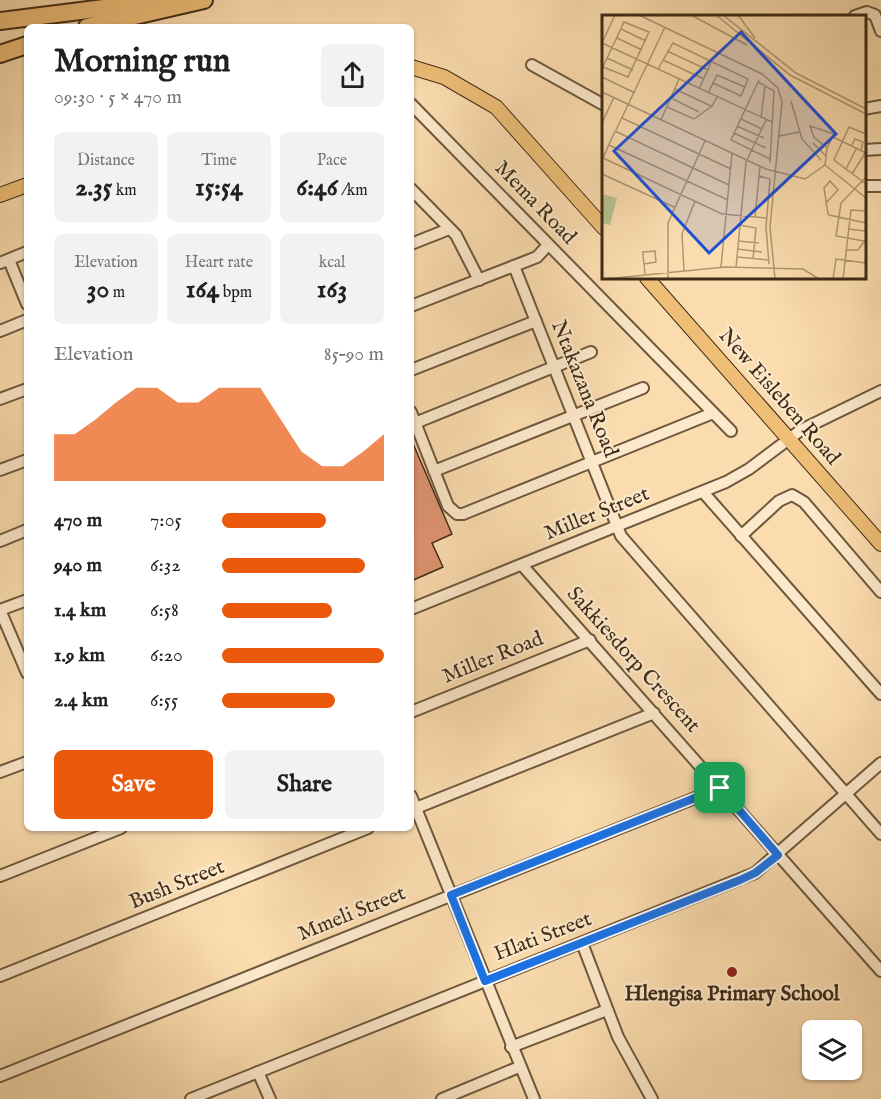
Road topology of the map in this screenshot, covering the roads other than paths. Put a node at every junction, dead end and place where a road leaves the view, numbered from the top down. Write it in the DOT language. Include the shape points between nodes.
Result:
graph roads {
  1 [pos="168,0"];
  2 [pos="204,0"];
  3 [pos="858,15"];
  4 [pos="0,21"];
  5 [pos="100,24"];
  6 [pos="881,29"];
  7 [pos="24,46"];
  8 [pos="0,54"];
  9 [pos="532,65"];
  10 [pos="414,68"];
  11 [pos="602,104"];
  12 [pos="881,106"];
  13 [pos="414,107"];
  14 [pos="866,109"];
  15 [pos="881,149"];
  16 [pos="866,150"];
  17 [pos="24,186"];
  18 [pos="414,192"];
  19 [pos="0,195"];
  20 [pos="602,227"];
  21 [pos="449,229"];
  22 [pos="414,243"];
  23 [pos="548,245"];
  24 [pos="24,253"];
  25 [pos="5,261"];
  26 [pos="514,267"];
  27 [pos="648,279"];
  28 [pos="479,280"];
  29 [pos="24,298"];
  30 [pos="414,305"];
  31 [pos="24,321"];
  32 [pos="536,321"];
  33 [pos="0,331"];
  34 [pos="591,352"];
  35 [pos="554,367"];
  36 [pos="414,369"];
  37 [pos="643,388"];
  38 [pos="24,390"];
  39 [pos="881,391"];
  40 [pos="0,399"];
  41 [pos="713,413"];
  42 [pos="573,416"];
  43 [pos="414,417"];
  44 [pos="414,420"];
  45 [pos="731,431"];
  46 [pos="789,439"];
  47 [pos="24,461"];
  48 [pos="593,463"];
  49 [pos="0,470"];
  50 [pos="434,471"];
  51 [pos="703,492"];
  52 [pos="616,527"];
  53 [pos="24,531"];
  54 [pos="741,536"];
  55 [pos="0,541"];
  56 [pos="881,544"];
  57 [pos="522,565"];
  58 [pos="881,592"];
  59 [pos="24,601"];
  60 [pos="414,608"];
  61 [pos="0,610"];
  62 [pos="590,640"];
  63 [pos="24,664"];
  64 [pos="881,694"];
  65 [pos="414,711"];
  66 [pos="654,713"];
  67 [pos="24,763"];
  68 [pos="881,763"];
  69 [pos="0,772"];
  70 [pos="720,788"];
  71 [pos="847,794"];
  72 [pos="414,809"];
  73 [pos="414,811"];
  74 [pos="113,831"];
  75 [pos="361,831"];
  76 [pos="881,834"];
  77 [pos="778,855"];
  78 [pos="0,876"];
  79 [pos="451,895"];
  80 [pos="582,943"];
  81 [pos="881,971"];
  82 [pos="0,976"];
  83 [pos="485,981"];
  84 [pos="607,1010"];
  85 [pos="511,1047"];
  86 [pos="519,1067"];
  87 [pos="258,1072"];
  88 [pos="0,1076"];
  89 [pos="191,1099"];
  90 [pos="270,1099"];
  91 [pos="442,1099"];
  92 [pos="534,1099"];
  93 [pos="652,1099"];
  1 -- 4 [label="highway"];
  2 -- 5 [label="highway"];
  3 -- 6 [label="street" via="875,15"];
  7 -- 8 [label="highway"];
  9 -- 11 [label="street"];
  10 -- 20 [label="main road" via="444,77 496,107"];
  12 -- 14 [label="street"];
  13 -- 23 [label="street, Mema Road"];
  15 -- 16 [label="street"];
  17 -- 19 [label="main road"];
  18 -- 21 [label="street"];
  21 -- 22 [label="street"];
  21 -- 28 [label="street"];
  23 -- 26 [label="street" via="537,257"];
  23 -- 41 [label="street, Mema Road"];
  24 -- 25 [label="street"];
  25 -- 29 [label="street"];
  26 -- 28 [label="street"];
  26 -- 32 [label="street, Ntakazana Road"];
  27 -- 46 [label="main road, New Eisleben Road"];
  28 -- 30 [label="street"];
  31 -- 33 [label="street"];
  32 -- 35 [label="street, Ntakazana Road"];
  32 -- 36 [label="street"];
  34 -- 35 [label="street"];
  35 -- 42 [label="street, Ntakazana Road"];
  35 -- 43 [label="street"];
  37 -- 42 [label="street"];
  38 -- 40 [label="street"];
  39 -- 46 [label="street, Miller Street"];
  41 -- 45 [label="street, Mema Road"];
  41 -- 48 [label="street"];
  42 -- 48 [label="street, Ntakazana Road"];
  42 -- 50 [label="street"];
  44 -- 50 [label="street"];
  46 -- 51 [label="street, Miller Street" via="738,476"];
  46 -- 56 [label="main road, New Eisleben Road"];
  47 -- 49 [label="street"];
  48 -- 50 [label="street" via="463,514 448,506"];
  48 -- 52 [label="street, Ntakazana Road"];
  51 -- 52 [label="street, Miller Street"];
  51 -- 54 [label="street"];
  52 -- 57 [label="street, Miller Street"];
  52 -- 71 [label="street"];
  53 -- 55 [label="street"];
  54 -- 58 [label="street" via="779,501 792,495 804,502"];
  54 -- 64 [label="street"];
  57 -- 60 [label="street, Miller Street"];
  57 -- 62 [label="street, Sakkiesdorp Crescent"];
  59 -- 61 [label="street"];
  61 -- 63 [label="street"];
  62 -- 65 [label="street, Miller Road"];
  62 -- 66 [label="street, Sakkiesdorp Crescent"];
  66 -- 70 [label="street, Sakkiesdorp Crescent"];
  66 -- 72 [label="street"];
  67 -- 69 [label="street"];
  68 -- 71 [label="street, Hlati Street"];
  70 -- 77 [label="street, Sakkiesdorp Crescent"];
  70 -- 79 [label="street, Mmeli Street"];
  71 -- 76 [label="street"];
  71 -- 77 [label="street, Hlati Street"];
  73 -- 79 [label="street"];
  74 -- 78 [label="street"];
  75 -- 82 [label="street, Bush Street"];
  77 -- 80 [label="street, Hlati Street" via="740,880"];
  77 -- 81 [label="street, Sakkiesdorp Crescent"];
  79 -- 83 [label="street"];
  79 -- 88 [label="street, Mmeli Street"];
  80 -- 83 [label="street, Hlati Street"];
  80 -- 84 [label="street"];
  83 -- 85 [label="street"];
  83 -- 87 [label="street, Hlati Street"];
  84 -- 85 [label="street"];
  84 -- 93 [label="street"];
  85 -- 86 [label="street"];
  86 -- 91 [label="street"];
  86 -- 92 [label="street"];
  87 -- 89 [label="street, Hlati Street"];
  87 -- 90 [label="street"];
}
